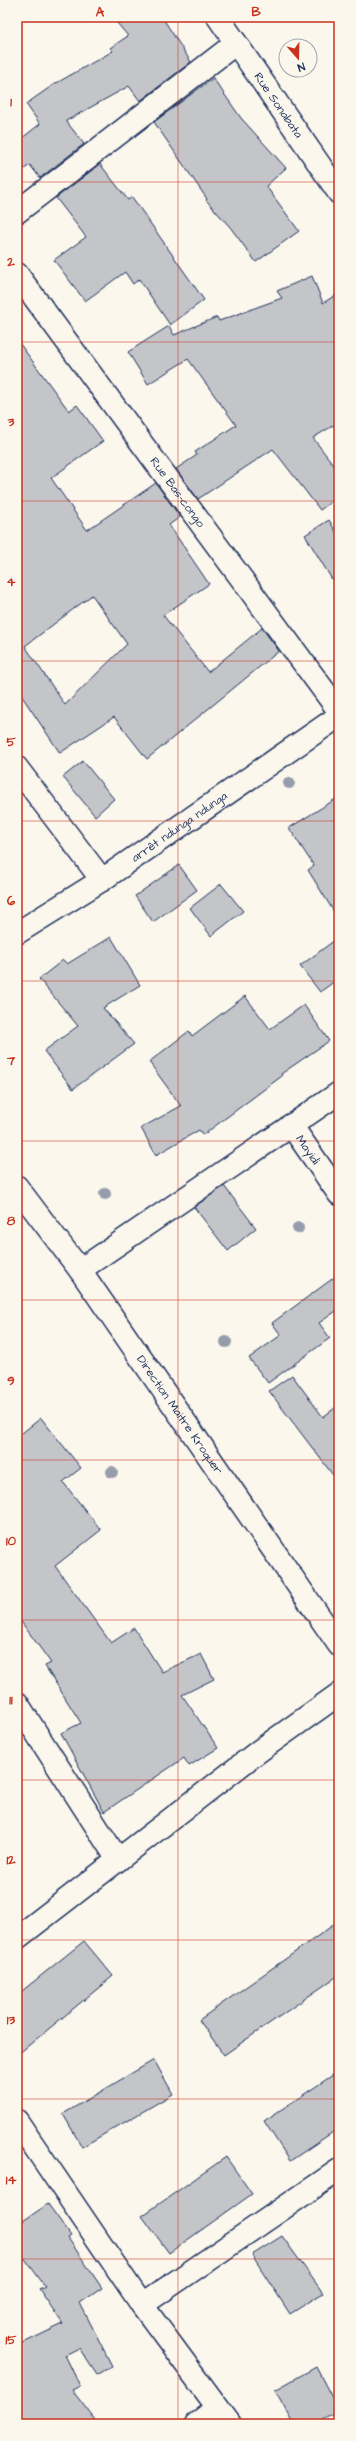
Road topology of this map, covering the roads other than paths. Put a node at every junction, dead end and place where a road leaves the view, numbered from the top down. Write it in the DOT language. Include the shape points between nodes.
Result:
graph roads {
  1 [pos="218,17"];
  2 [pos="236,43"];
  3 [pos="339,193"];
  4 [pos="17,212"];
  5 [pos="17,274"];
  6 [pos="339,711"];
  7 [pos="339,716"];
  8 [pos="17,768"];
  9 [pos="102,880"];
  10 [pos="17,933"];
  11 [pos="339,1093"];
  12 [pos="291,1125"];
  13 [pos="17,1186"];
  14 [pos="339,1194"];
  15 [pos="80,1270"];
  16 [pos="337,1639"];
  17 [pos="339,1694"];
  18 [pos="17,1703"];
  19 [pos="118,1860"];
  20 [pos="17,1938"];
  21 [pos="18,2124"];
  22 [pos="339,2170"];
  23 [pos="142,2305"];
  24 [pos="224,2416"];
  25 [pos="196,2424"];
  1 -- 2 [label="street, Rue Sonabata"];
  2 -- 3 [label="street, Rue Sonabata"];
  2 -- 4 [label="street"];
  5 -- 6 [label="street, Rue Bas-congo"];
  7 -- 9 [label="street, arrêt ndunga ndunga"];
  8 -- 9 [label="street"];
  9 -- 10 [label="street, arrêt ndunga ndunga"];
  11 -- 12 [label="street"];
  12 -- 14 [label="street, Mayidi"];
  12 -- 15 [label="street"];
  13 -- 15 [label="street, Direction Maitre Kroquer"];
  15 -- 16 [label="street, Direction Maitre Kroquer"];
  17 -- 19 [label="street" via="259,1751"];
  18 -- 19 [label="street"];
  19 -- 20 [label="street"];
  21 -- 23 [label="street"];
  22 -- 23 [label="street"];
  23 -- 24 [label="street"];
  24 -- 25 [label="street"];
}
